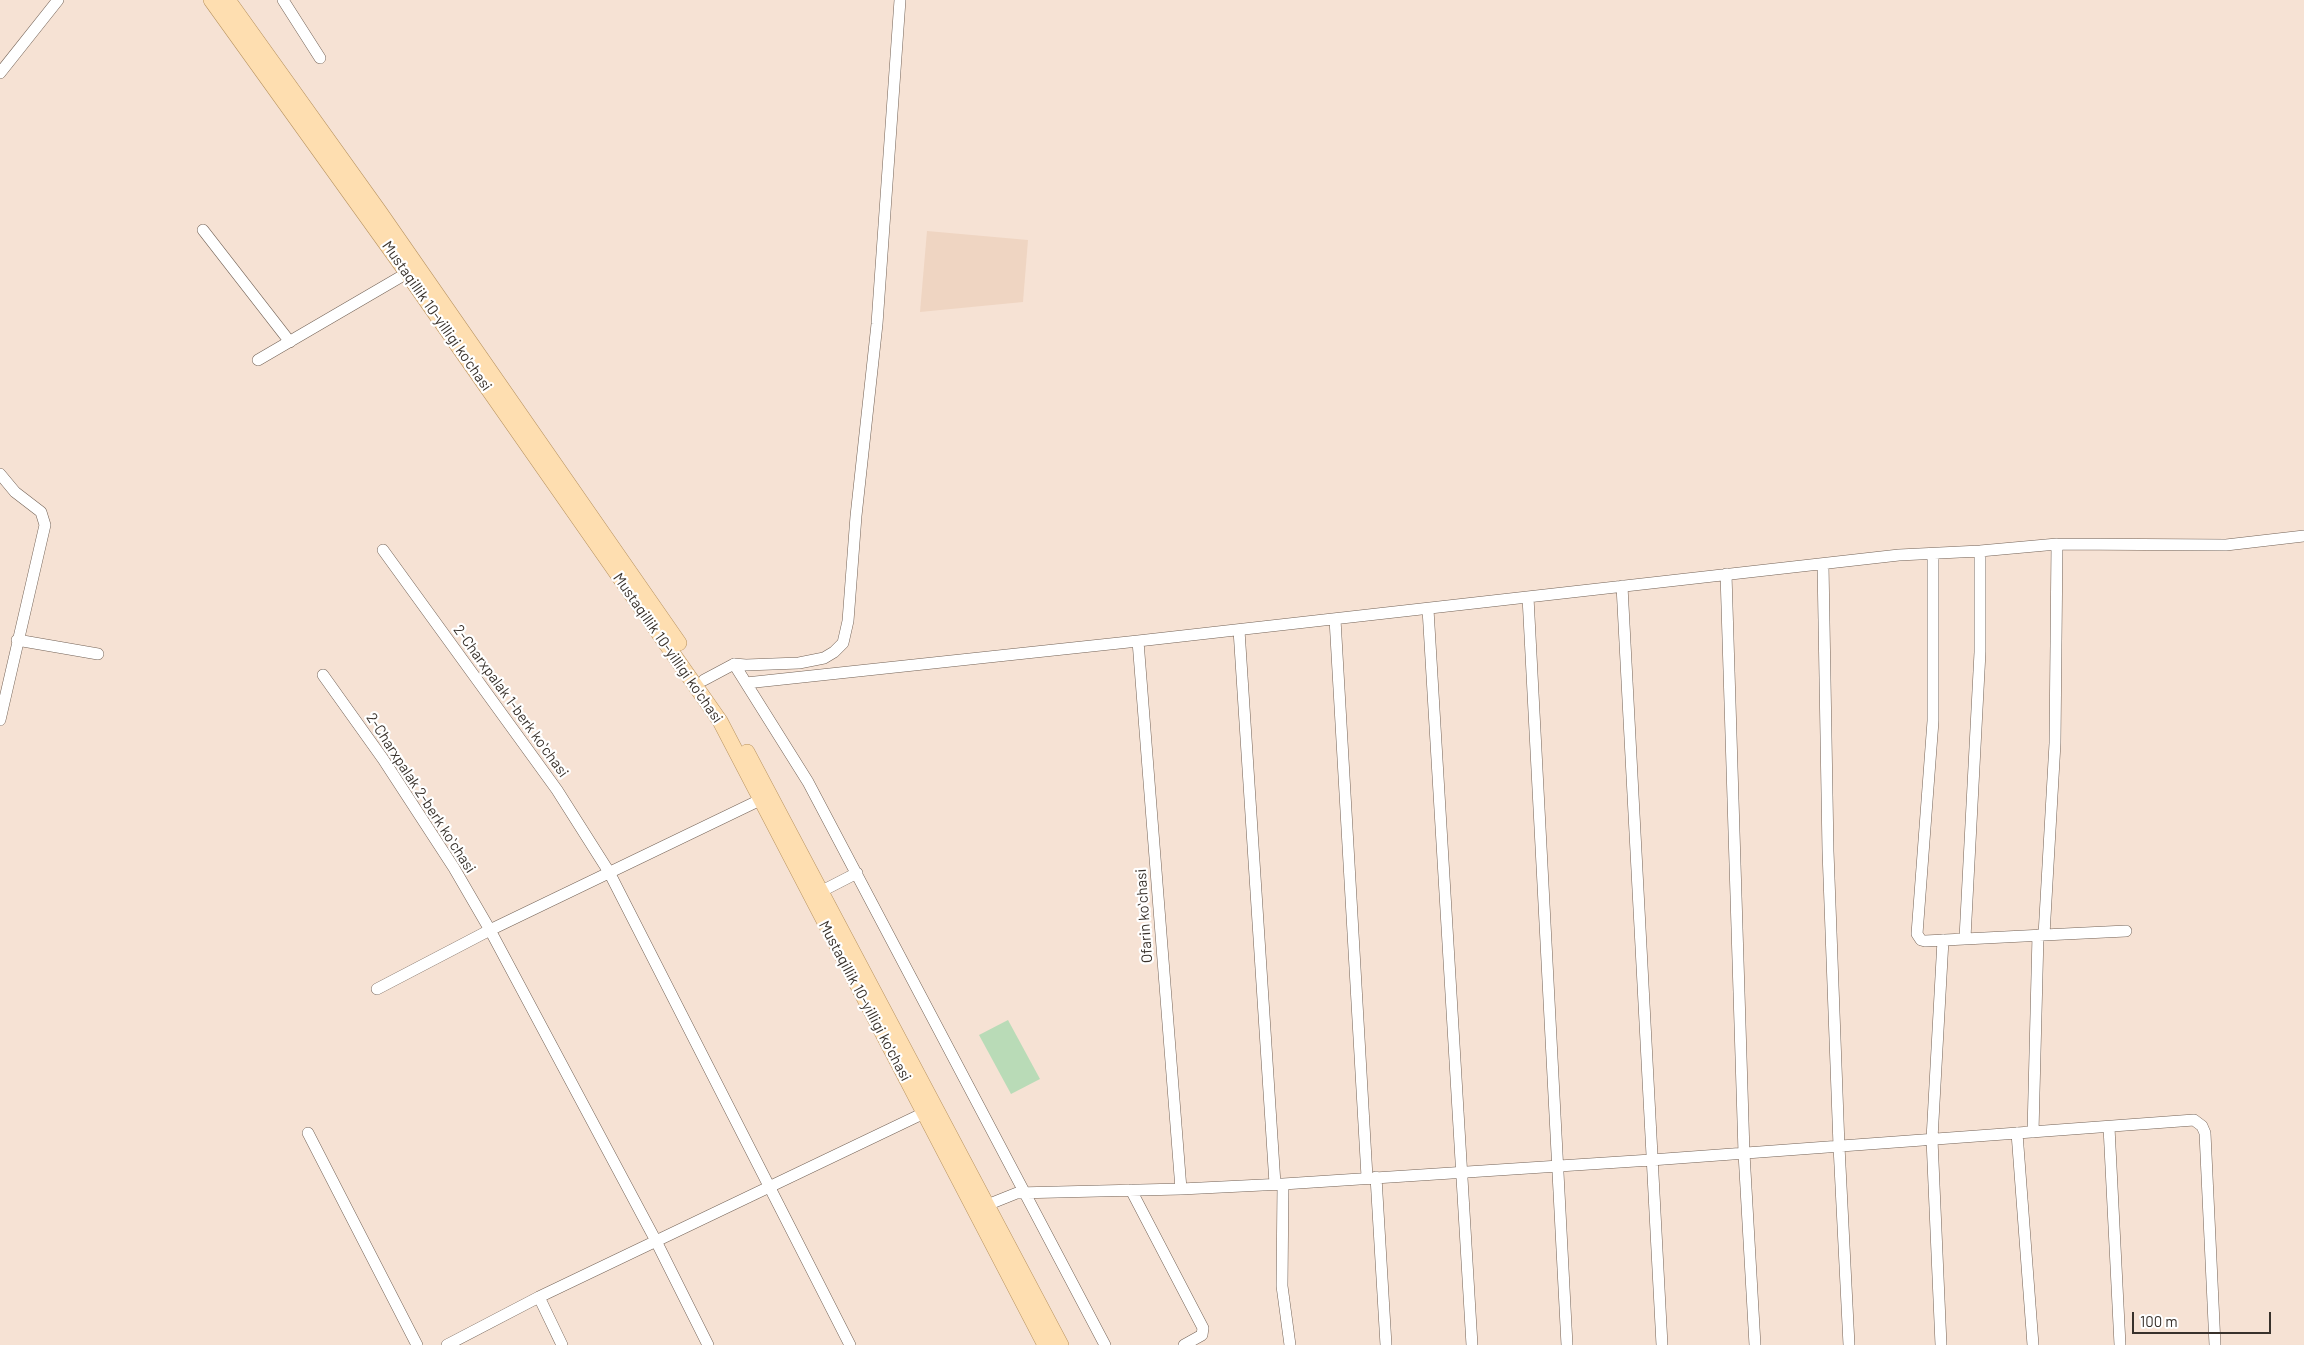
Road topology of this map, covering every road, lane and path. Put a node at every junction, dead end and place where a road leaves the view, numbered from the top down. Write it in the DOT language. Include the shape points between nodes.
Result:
graph roads {
  1 [pos="58,0"];
  2 [pos="211,0"];
  3 [pos="228,0"];
  4 [pos="283,0"];
  5 [pos="900,0"];
  6 [pos="320,58"];
  7 [pos="0,73"];
  8 [pos="204,230"];
  9 [pos="412,270"];
  10 [pos="290,342"];
  11 [pos="258,360"];
  12 [pos="0,474"];
  13 [pos="2304,536"];
  14 [pos="2057,544"];
  15 [pos="383,550"];
  16 [pos="1980,551"];
  17 [pos="1933,554"];
  18 [pos="1822,564"];
  19 [pos="1726,574"];
  20 [pos="1622,586"];
  21 [pos="1528,597"];
  22 [pos="1428,609"];
  23 [pos="1335,619"];
  24 [pos="1239,630"];
  25 [pos="17,640"];
  26 [pos="1138,641"];
  27 [pos="98,654"];
  28 [pos="734,664"];
  29 [pos="323,675"];
  30 [pos="704,680"];
  31 [pos="746,682"];
  32 [pos="0,720"];
  33 [pos="760,800"];
  34 [pos="609,872"];
  35 [pos="856,873"];
  36 [pos="825,889"];
  37 [pos="490,930"];
  38 [pos="2126,931"];
  39 [pos="2041,935"];
  40 [pos="1965,938"];
  41 [pos="1943,940"];
  42 [pos="377,989"];
  43 [pos="924,1113"];
  44 [pos="2108,1127"];
  45 [pos="2033,1132"];
  46 [pos="2017,1133"];
  47 [pos="308,1134"];
  48 [pos="1932,1139"];
  49 [pos="1839,1146"];
  50 [pos="1744,1153"];
  51 [pos="1651,1160"];
  52 [pos="1559,1165"];
  53 [pos="1462,1171"];
  54 [pos="1371,1177"];
  55 [pos="1279,1184"];
  56 [pos="768,1187"];
  57 [pos="1181,1189"];
  58 [pos="1131,1190"];
  59 [pos="1021,1193"];
  60 [pos="992,1203"];
  61 [pos="656,1241"];
  62 [pos="539,1297"];
  63 [pos="418,1345"];
  64 [pos="447,1345"];
  65 [pos="562,1345"];
  66 [pos="708,1345"];
  67 [pos="850,1345"];
  68 [pos="1046,1345"];
  69 [pos="1060,1345"];
  70 [pos="1105,1345"];
  71 [pos="1184,1345"];
  72 [pos="1290,1345"];
  73 [pos="1386,1345"];
  74 [pos="1472,1345"];
  75 [pos="1567,1345"];
  76 [pos="1662,1345"];
  77 [pos="1755,1345"];
  78 [pos="1849,1345"];
  79 [pos="1942,1345"];
  80 [pos="2033,1345"];
  81 [pos="2120,1345"];
  82 [pos="2215,1345"];
  1 -- 7 [label="street"];
  2 -- 9 [label="main road, Mustaqillik 10-yilligi ko'chasi"];
  3 -- 9 [label="main road, Mustaqillik 10-yilligi ko'chasi"];
  4 -- 6 [label="street"];
  5 -- 28 [label="street" via="878,314 843,643 824,658 799,663"];
  8 -- 10 [label="street"];
  9 -- 10 [label="street"];
  9 -- 30 [label="main road, Mustaqillik 10-yilligi ko'chasi"];
  9 -- 33 [label="main road, Mustaqillik 10-yilligi ko'chasi" via="720,721"];
  10 -- 11 [label="street"];
  12 -- 25 [label="street" via="15,492 41,512 45,525"];
  13 -- 14 [label="street" via="2226,544"];
  14 -- 16 [label="street"];
  14 -- 39 [label="street" via="2055,743"];
  15 -- 34 [label="street, 2-Charxpalak 1-berk koʻchasi" via="557,790"];
  16 -- 17 [label="street"];
  16 -- 40 [label="street" via="1980,652"];
  17 -- 18 [label="street"];
  17 -- 41 [label="street" via="1933,722 1917,931 1925,942"];
  18 -- 19 [label="street"];
  18 -- 49 [label="street"];
  19 -- 20 [label="street"];
  19 -- 50 [label="street"];
  20 -- 21 [label="street"];
  20 -- 51 [label="street"];
  21 -- 22 [label="street"];
  21 -- 52 [label="street"];
  22 -- 23 [label="street"];
  22 -- 53 [label="street"];
  23 -- 24 [label="street"];
  23 -- 54 [label="street"];
  24 -- 26 [label="street"];
  24 -- 55 [label="street"];
  25 -- 27 [label="street"];
  25 -- 32 [label="street"];
  26 -- 31 [label="street"];
  26 -- 57 [label="street, Ofarin koʻchasi"];
  28 -- 30 [label="street"];
  28 -- 31 [label="street"];
  29 -- 37 [label="street, 2-Charxpalak 2-berk koʻchasi" via="383,758"];
  30 -- 36 [label="main road, Mustaqillik 10-yilligi ko'chasi" via="730,718"];
  31 -- 35 [label="street" via="808,782"];
  33 -- 34 [label="street"];
  33 -- 43 [label="main road, Mustaqillik 10-yilligi ko'chasi"];
  34 -- 37 [label="street"];
  34 -- 56 [label="street, 2-Charxpalak 1-berk koʻchasi"];
  35 -- 36 [label="street"];
  35 -- 59 [label="street"];
  36 -- 60 [label="main road, Mustaqillik 10-yilligi ko'chasi"];
  37 -- 42 [label="street"];
  37 -- 61 [label="street, 2-Charxpalak 2-berk koʻchasi"];
  38 -- 39 [label="street"];
  39 -- 40 [label="street"];
  39 -- 45 [label="street"];
  40 -- 41 [label="street"];
  41 -- 48 [label="street"];
  43 -- 56 [label="street"];
  43 -- 68 [label="main road, Mustaqillik 10-yilligi ko'chasi"];
  44 -- 45 [label="street"];
  44 -- 81 [label="street"];
  44 -- 82 [label="street" via="2194,1120 2202,1126 2205,1133"];
  45 -- 46 [label="street"];
  46 -- 48 [label="street"];
  46 -- 80 [label="street"];
  47 -- 63 [label="street"];
  48 -- 49 [label="street"];
  48 -- 79 [label="street"];
  49 -- 50 [label="street"];
  49 -- 78 [label="street"];
  50 -- 51 [label="street"];
  50 -- 77 [label="street"];
  51 -- 52 [label="street"];
  51 -- 76 [label="street"];
  52 -- 53 [label="street"];
  52 -- 75 [label="street"];
  53 -- 54 [label="street"];
  53 -- 74 [label="street"];
  54 -- 55 [label="street"];
  54 -- 73 [label="street"];
  55 -- 57 [label="street"];
  55 -- 72 [label="street" via="1282,1286"];
  56 -- 61 [label="street"];
  56 -- 67 [label="street, 2-Charxpalak 1-berk koʻchasi"];
  57 -- 58 [label="street"];
  58 -- 59 [label="street"];
  58 -- 71 [label="street" via="1203,1328 1202,1335"];
  59 -- 60 [label="street"];
  59 -- 70 [label="street"];
  60 -- 69 [label="main road, Mustaqillik 10-yilligi ko'chasi"];
  61 -- 62 [label="street"];
  61 -- 66 [label="street, 2-Charxpalak 2-berk koʻchasi"];
  62 -- 64 [label="street"];
  62 -- 65 [label="street"];
}
